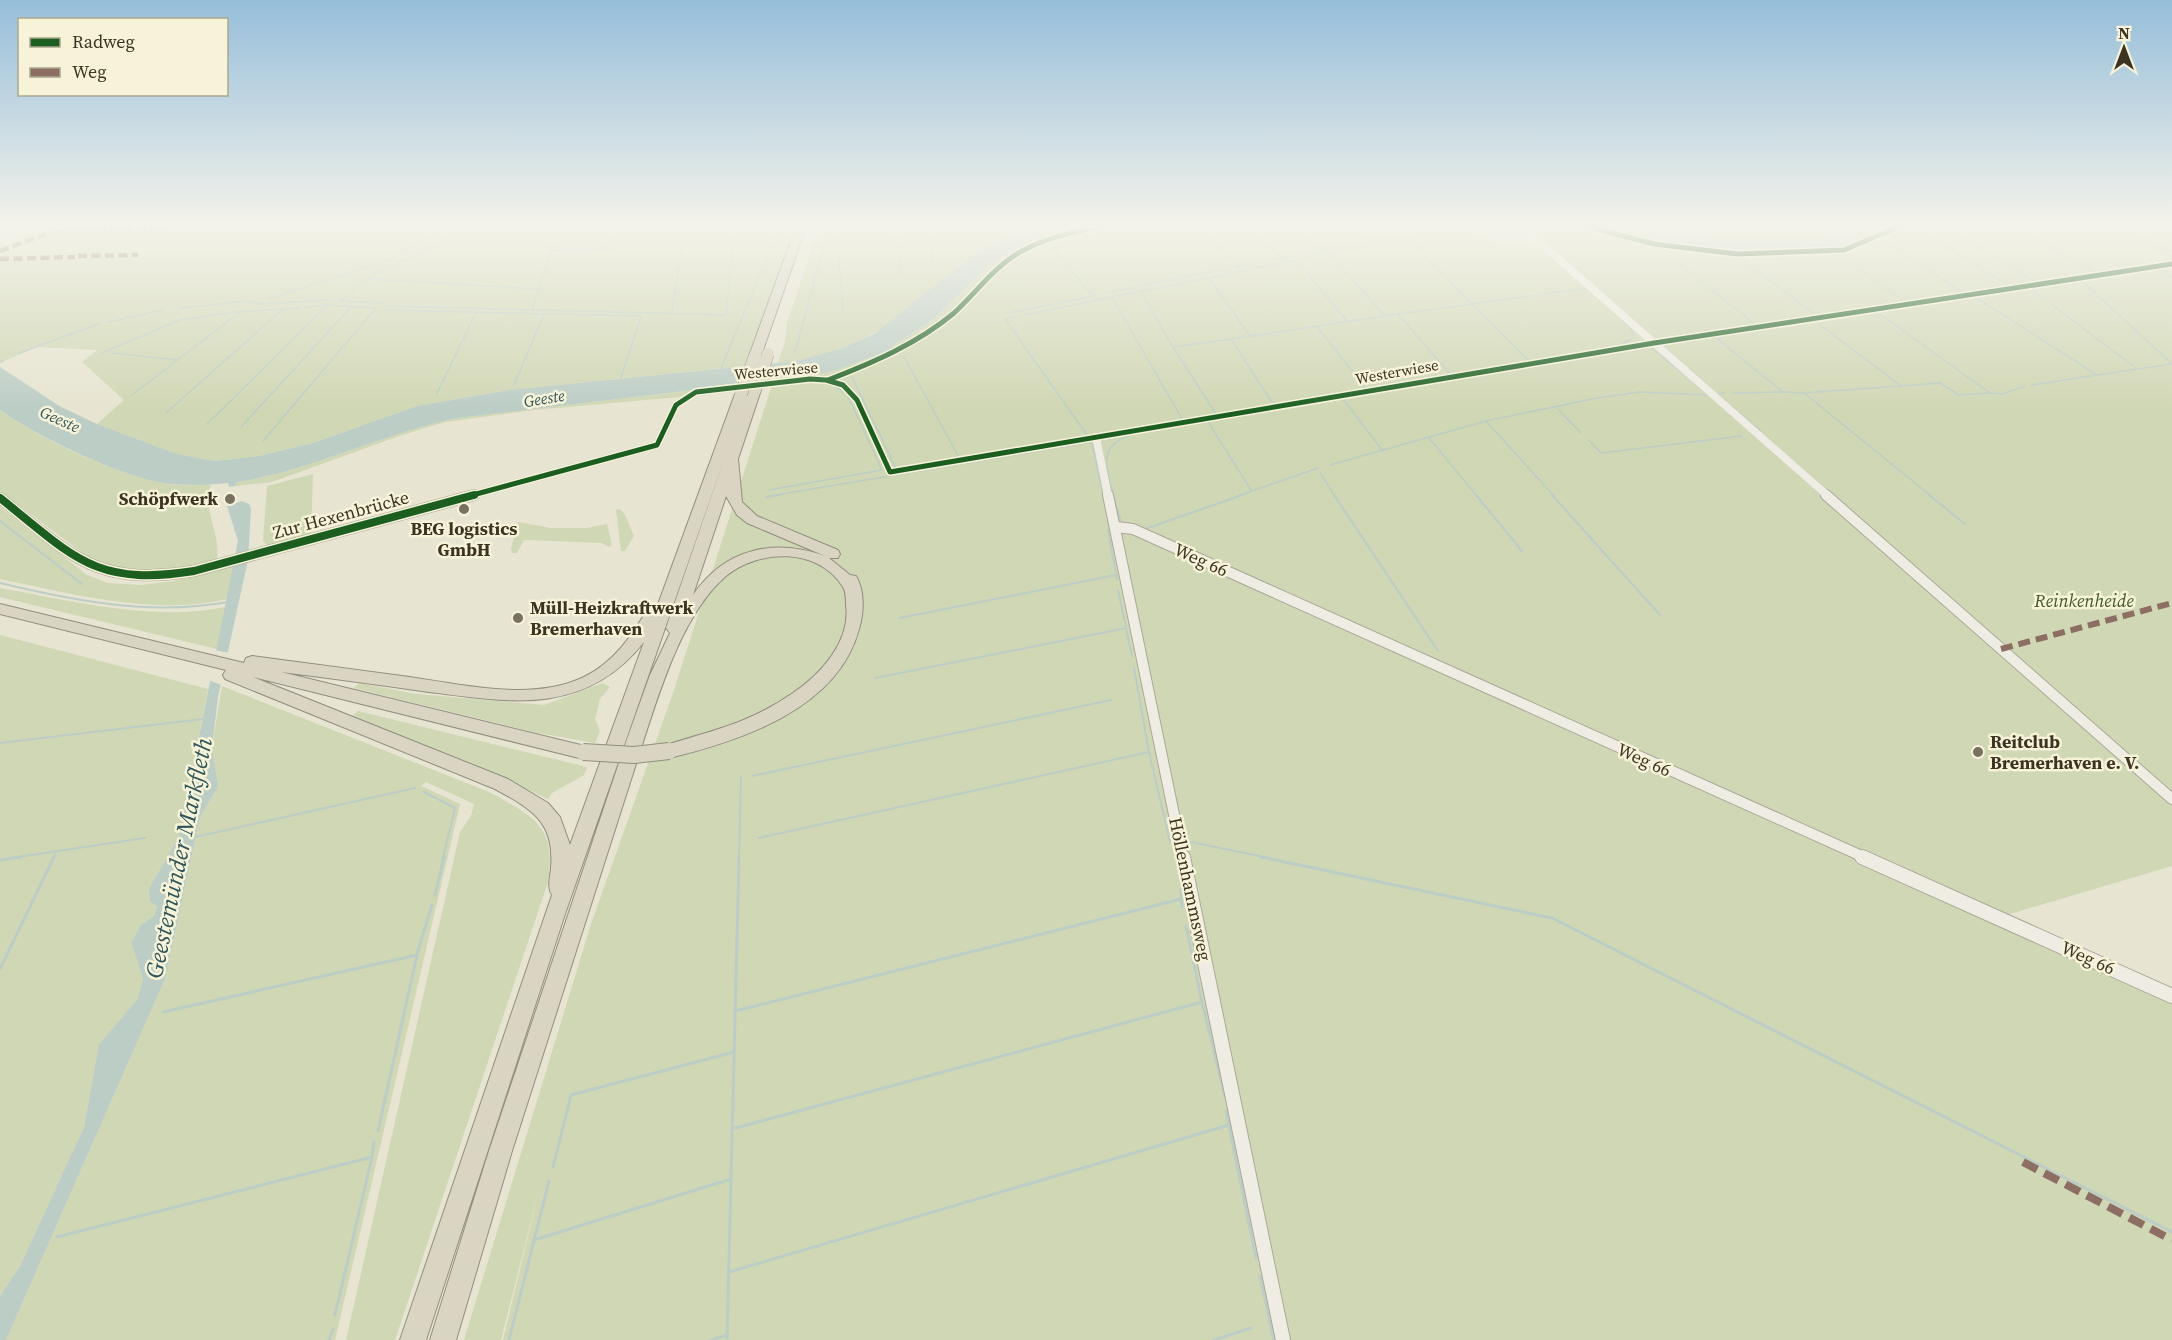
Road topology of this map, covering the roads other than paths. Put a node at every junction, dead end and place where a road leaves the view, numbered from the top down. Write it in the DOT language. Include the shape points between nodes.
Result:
graph roads {
  1 [pos="782,287"];
  2 [pos="788,287"];
  3 [pos="1590,287"];
  4 [pos="2024,287"];
  5 [pos="1654,343"];
  6 [pos="761,355"];
  7 [pos="681,398"];
  8 [pos="1096,437"];
  9 [pos="733,461"];
  10 [pos="0,498"];
  11 [pos="1116,527"];
  12 [pos="687,544"];
  13 [pos="854,590"];
  14 [pos="0,609"];
  15 [pos="235,668"];
  16 [pos="659,674"];
  17 [pos="2172,799"];
  18 [pos="555,914"];
  19 [pos="2172,996"];
  20 [pos="413,1340"];
  21 [pos="443,1340"];
  22 [pos="1283,1340"];
  1 -- 6 [label="highway"];
  2 -- 6 [label="highway"];
  3 -- 5 [label="street"];
  4 -- 5 [label="street, Westerwiese"];
  5 -- 8 [label="street, Westerwiese"];
  5 -- 17 [label="street"];
  6 -- 9 [label="highway, bridge" via="755,390"];
  6 -- 12 [label="highway, bridge" via="741,394"];
  7 -- 8 [label="street, Westerwiese" via="696,392 772,383 834,381 851,391 890,472"];
  7 -- 10 [label="street, Zur Hexenbrücke" via="657,445 153,579 119,577 89,567"];
  8 -- 11 [label="street, Höllenhammsweg"];
  9 -- 13 [label="highway" via="732,493 738,508 761,524 830,552 844,565"];
  9 -- 16 [label="highway"];
  11 -- 19 [label="street, Weg 66" via="1133,529"];
  11 -- 22 [label="street, Höllenhammsweg"];
  12 -- 15 [label="highway" via="649,622 628,653 599,678 567,690 527,696 493,694"];
  12 -- 18 [label="highway"];
  13 -- 15 [label="highway, bridge" via="857,612 851,635 837,659 808,691 751,728 711,743 669,752 583,752"];
  13 -- 16 [label="highway" via="844,574 813,555 778,551 743,559 722,571 705,589"];
  14 -- 15 [label="highway"];
  15 -- 18 [label="highway" via="470,771 539,806 553,822 560,841"];
  16 -- 21 [label="highway" via="566,950"];
  18 -- 20 [label="highway"];
}
